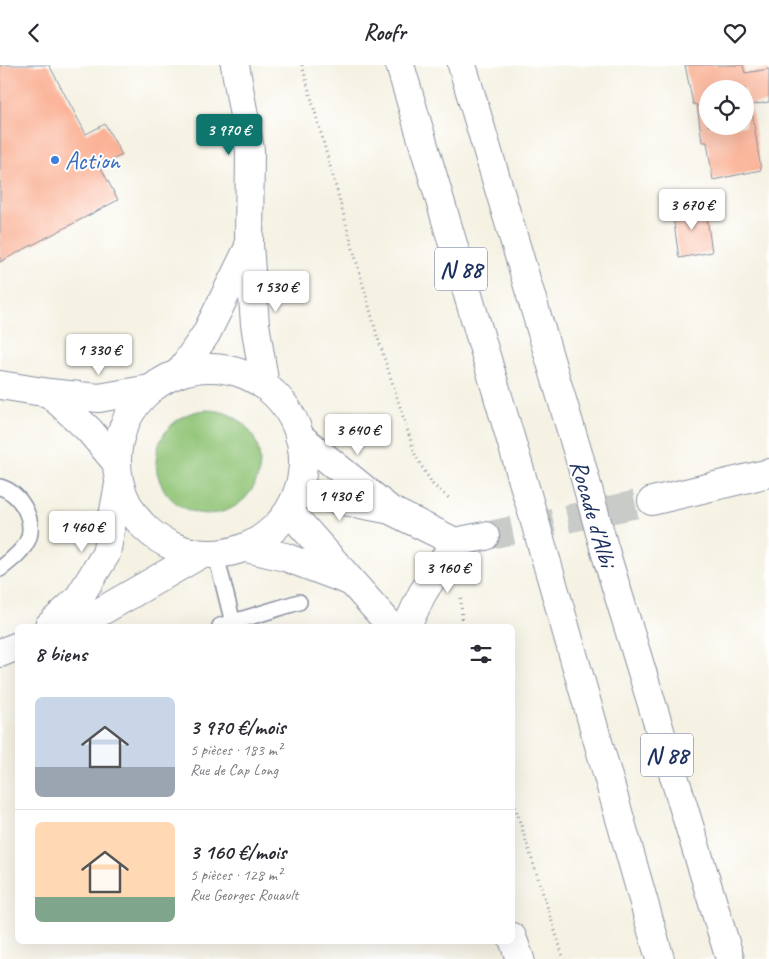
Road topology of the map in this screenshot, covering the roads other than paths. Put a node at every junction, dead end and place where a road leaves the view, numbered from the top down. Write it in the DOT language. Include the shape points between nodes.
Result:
graph roads {
  1 [pos="235,65"];
  2 [pos="400,65"];
  3 [pos="462,65"];
  4 [pos="249,245"];
  5 [pos="179,373"];
  6 [pos="0,385"];
  7 [pos="265,386"];
  8 [pos="150,389"];
  9 [pos="49,393"];
  10 [pos="299,435"];
  11 [pos="117,473"];
  12 [pos="769,473"];
  13 [pos="0,487"];
  14 [pos="294,501"];
  15 [pos="652,501"];
  16 [pos="390,510"];
  17 [pos="246,548"];
  18 [pos="208,555"];
  19 [pos="0,569"];
  20 [pos="352,582"];
  21 [pos="299,602"];
  22 [pos="51,624"];
  23 [pos="71,624"];
  24 [pos="227,624"];
  25 [pos="230,624"];
  26 [pos="388,624"];
  27 [pos="408,624"];
  28 [pos="15,647"];
  29 [pos="0,653"];
  30 [pos="515,944"];
  31 [pos="520,959"];
  32 [pos="660,959"];
  33 [pos="730,959"];
  1 -- 4 [label="main road" via="250,150"];
  2 -- 32 [label="main road, N 88, bridge"];
  3 -- 33 [label="main road, Rocade d'Albi / N 88, bridge" via="605,551"];
  4 -- 5 [label="main road" via="206,334"];
  4 -- 7 [label="main road" via="254,324"];
  5 -- 7 [label="main road" via="208,367 238,372"];
  5 -- 8 [label="main road"];
  6 -- 9 [label="main road"];
  7 -- 10 [label="main road" via="286,408"];
  8 -- 9 [label="main road" via="99,398"];
  8 -- 11 [label="main road" via="124,422"];
  9 -- 11 [label="main road" via="88,430"];
  10 -- 14 [label="main road" via="303,464"];
  10 -- 16 [label="main road"];
  11 -- 18 [label="main road" via="135,517 163,543"];
  11 -- 22 [label="main road" via="106,554 78,599"];
  12 -- 15 [label="main road"];
  13 -- 19 [label="lane" via="9,490 21,502 30,518 30,535 21,553"];
  14 -- 16 [label="main road"];
  14 -- 17 [label="main road" via="270,533"];
  14 -- 20 [label="main road"];
  16 -- 27 [label="main road" via="468,540 422,595"];
  17 -- 18 [label="main road"];
  17 -- 20 [label="main road" via="285,557"];
  18 -- 23 [label="main road"];
  18 -- 24 [label="lane"];
  20 -- 26 [label="main road"];
  21 -- 25 [label="lane"];
  28 -- 29 [label="main road"];
  30 -- 31 [label="main road"];
}
